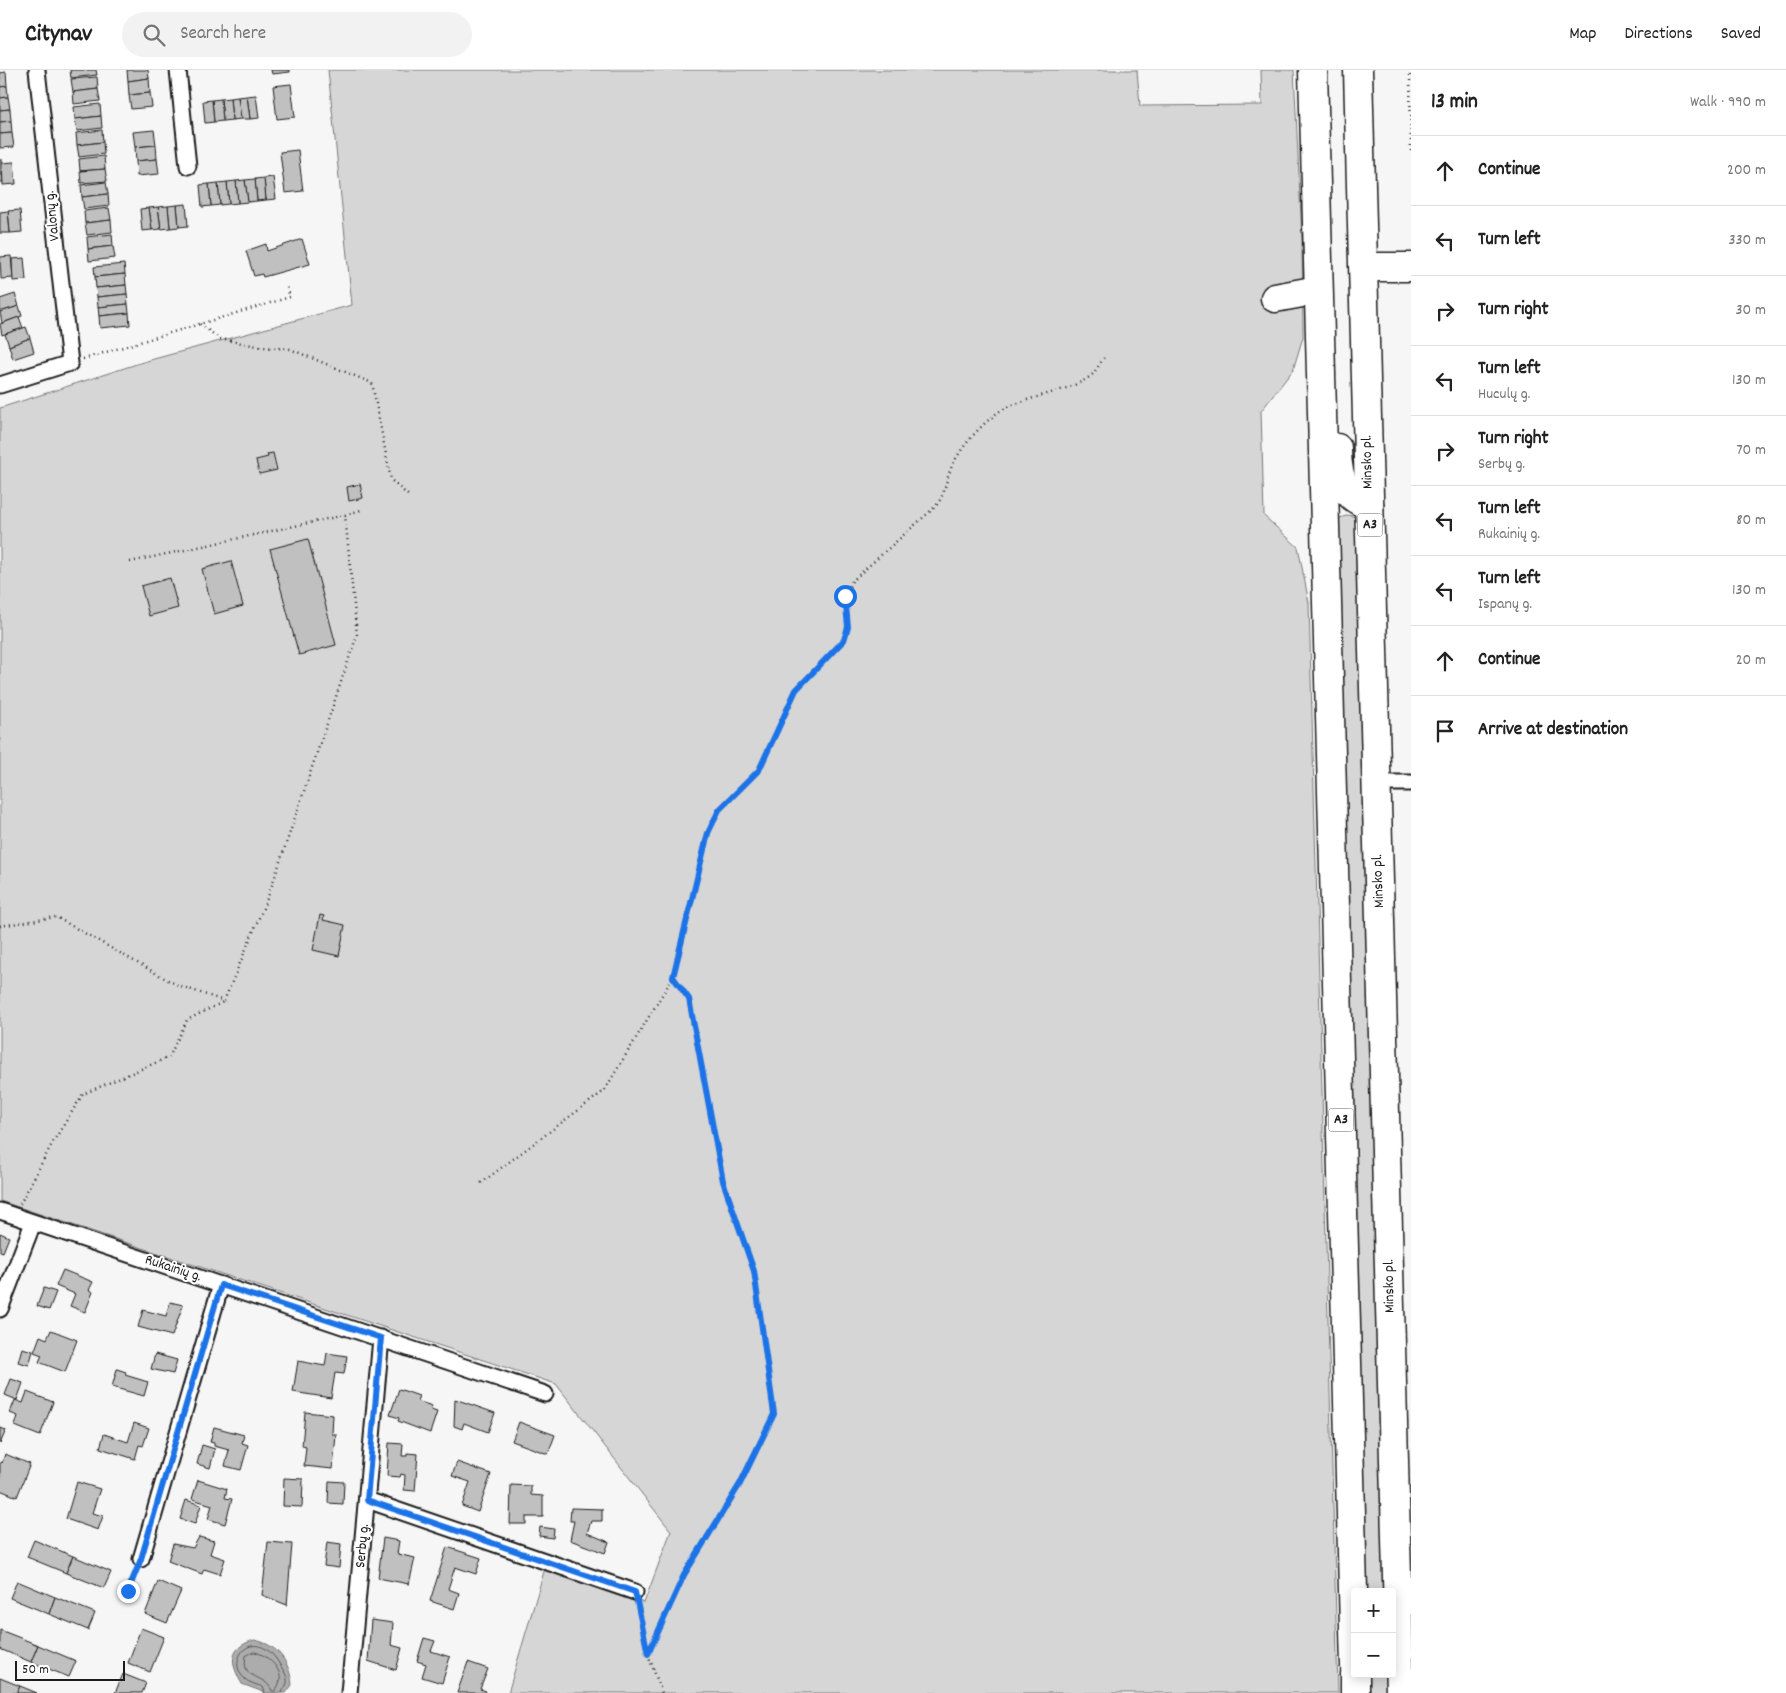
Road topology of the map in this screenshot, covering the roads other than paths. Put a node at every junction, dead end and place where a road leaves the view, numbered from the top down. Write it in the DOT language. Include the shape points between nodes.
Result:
graph roads {
  1 [pos="37,70"];
  2 [pos="178,70"];
  3 [pos="1313,70"];
  4 [pos="1358,70"];
  5 [pos="188,166"];
  6 [pos="1364,266"];
  7 [pos="1411,267"];
  8 [pos="1318,290"];
  9 [pos="1275,298"];
  10 [pos="1321,333"];
  11 [pos="0,385"];
  12 [pos="1369,506"];
  13 [pos="1377,783"];
  14 [pos="1411,783"];
  15 [pos="7,1214"];
  16 [pos="33,1223"];
  17 [pos="221,1285"];
  18 [pos="0,1309"];
  19 [pos="381,1338"];
  20 [pos="546,1394"];
  21 [pos="367,1500"];
  22 [pos="141,1559"];
  23 [pos="635,1592"];
  24 [pos="1354,1633"];
  25 [pos="1355,1678"];
  26 [pos="349,1693"];
  27 [pos="1355,1693"];
  28 [pos="1400,1693"];
  1 -- 11 [label="street, Valonų g." via="70,363"];
  2 -- 5 [label="street"];
  3 -- 8 [label="highway, A3"];
  4 -- 6 [label="highway, Minsko pl. / A3"];
  6 -- 7 [label="highway"];
  6 -- 12 [label="highway, Minsko pl. / A3"];
  8 -- 9 [label="highway"];
  8 -- 10 [label="highway, A3"];
  10 -- 12 [label="highway" via="1334,387 1338,466 1352,496"];
  10 -- 24 [label="highway, A3"];
  12 -- 13 [label="highway, Minsko pl. / A3"];
  13 -- 14 [label="street"];
  13 -- 28 [label="highway, Minsko pl. / A3"];
  15 -- 16 [label="street, Rukainių g."];
  16 -- 17 [label="street, Rukainių g."];
  16 -- 18 [label="street"];
  17 -- 19 [label="street, Rukainių g."];
  17 -- 22 [label="street"];
  19 -- 20 [label="street, Rukainių g."];
  19 -- 21 [label="street, Serbų g."];
  21 -- 23 [label="street"];
  21 -- 26 [label="street, Serbų g."];
  25 -- 27 [label="highway"];
}
